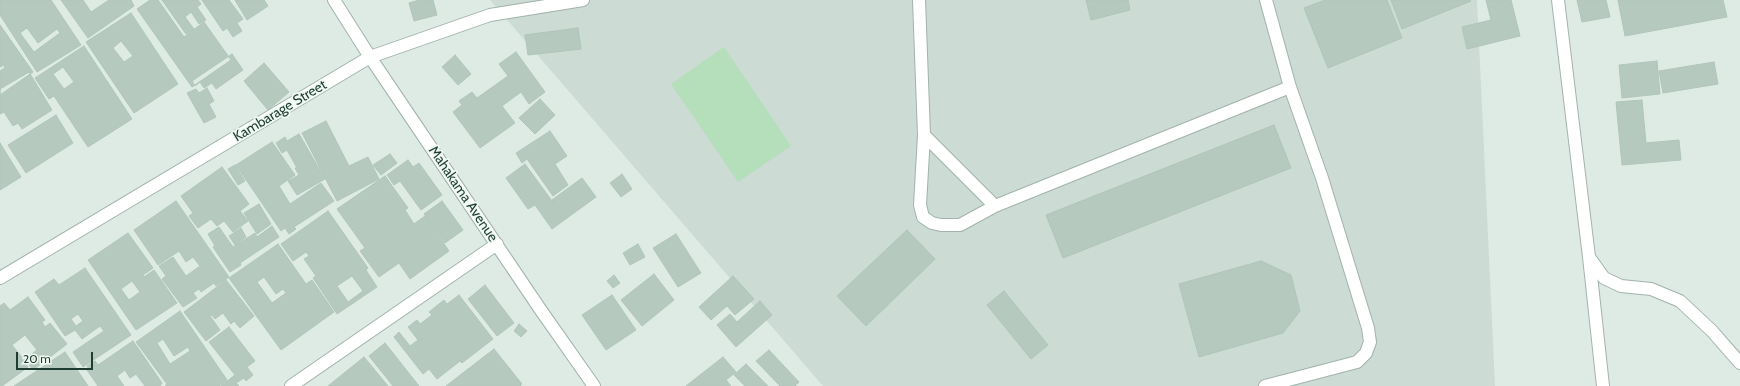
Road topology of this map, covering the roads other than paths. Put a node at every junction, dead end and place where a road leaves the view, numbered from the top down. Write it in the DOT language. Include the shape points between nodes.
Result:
graph roads {
  1 [pos="334,0"];
  2 [pos="583,0"];
  3 [pos="919,0"];
  4 [pos="1266,0"];
  5 [pos="1558,0"];
  6 [pos="370,57"];
  7 [pos="1290,87"];
  8 [pos="924,135"];
  9 [pos="995,206"];
  10 [pos="497,244"];
  11 [pos="1589,257"];
  12 [pos="0,278"];
  13 [pos="1740,363"];
  14 [pos="291,386"];
  15 [pos="594,386"];
  16 [pos="1265,386"];
  17 [pos="1602,386"];
  1 -- 6 [label="street, Mahakama Avenue"];
  2 -- 6 [label="street, Kambarage Street" via="490,15"];
  3 -- 8 [label="street"];
  4 -- 7 [label="street"];
  5 -- 11 [label="street"];
  6 -- 10 [label="street, Mahakama Avenue"];
  6 -- 12 [label="street, Kambarage Street"];
  7 -- 9 [label="street"];
  7 -- 16 [label="street" via="1322,178 1368,328 1370,342 1366,353 1357,362"];
  8 -- 9 [label="street"];
  8 -- 9 [label="street" via="920,205 923,217 941,225 960,225"];
  10 -- 14 [label="street"];
  10 -- 15 [label="street, Mahakama Avenue"];
  11 -- 13 [label="street" via="1604,278 1621,286 1651,289 1680,301 1712,331"];
  11 -- 17 [label="street"];
}
